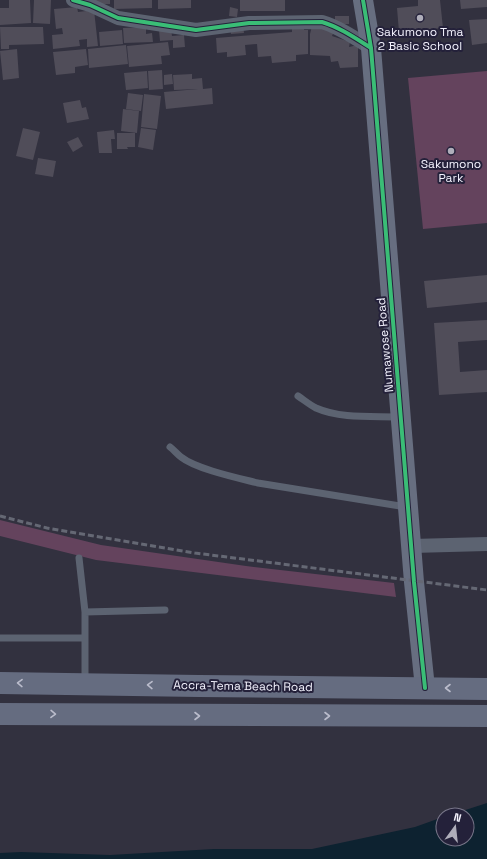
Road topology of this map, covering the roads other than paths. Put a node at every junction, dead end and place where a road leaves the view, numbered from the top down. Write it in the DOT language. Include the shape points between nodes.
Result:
graph roads {
  1 [pos="73,0"];
  2 [pos="363,0"];
  3 [pos="370,48"];
  4 [pos="298,396"];
  5 [pos="401,417"];
  6 [pos="170,447"];
  7 [pos="408,507"];
  8 [pos="487,544"];
  9 [pos="412,546"];
  10 [pos="79,558"];
  11 [pos="166,610"];
  12 [pos="85,612"];
  13 [pos="0,638"];
  14 [pos="85,638"];
  15 [pos="0,683"];
  16 [pos="85,684"];
  17 [pos="425,688"];
  18 [pos="487,689"];
  19 [pos="0,714"];
  20 [pos="426,716"];
  21 [pos="487,716"];
  1 -- 3 [label="street" via="118,18 196,30 249,23 322,22 330,24"];
  2 -- 3 [label="street, Numawose Road"];
  3 -- 5 [label="street, Numawose Road"];
  4 -- 5 [label="lane" via="317,408 332,413"];
  5 -- 7 [label="street, Numawose Road"];
  6 -- 7 [label="lane" via="192,464 244,480"];
  7 -- 9 [label="street, Numawose Road"];
  8 -- 9 [label="street"];
  9 -- 17 [label="street, Numawose Road"];
  10 -- 12 [label="lane"];
  11 -- 12 [label="lane"];
  12 -- 14 [label="lane"];
  13 -- 14 [label="lane"];
  14 -- 16 [label="lane"];
  16 -- 15 [label="main road, Accra-Tema Beach Road, one-way"];
  17 -- 16 [label="main road, Accra-Tema Beach Road, one-way"];
  18 -- 17 [label="main road, Accra-Tema Beach Road, one-way"];
  17 -- 20 [label="main road"];
  19 -- 20 [label="main road, one-way"];
  20 -- 21 [label="main road"];
}
